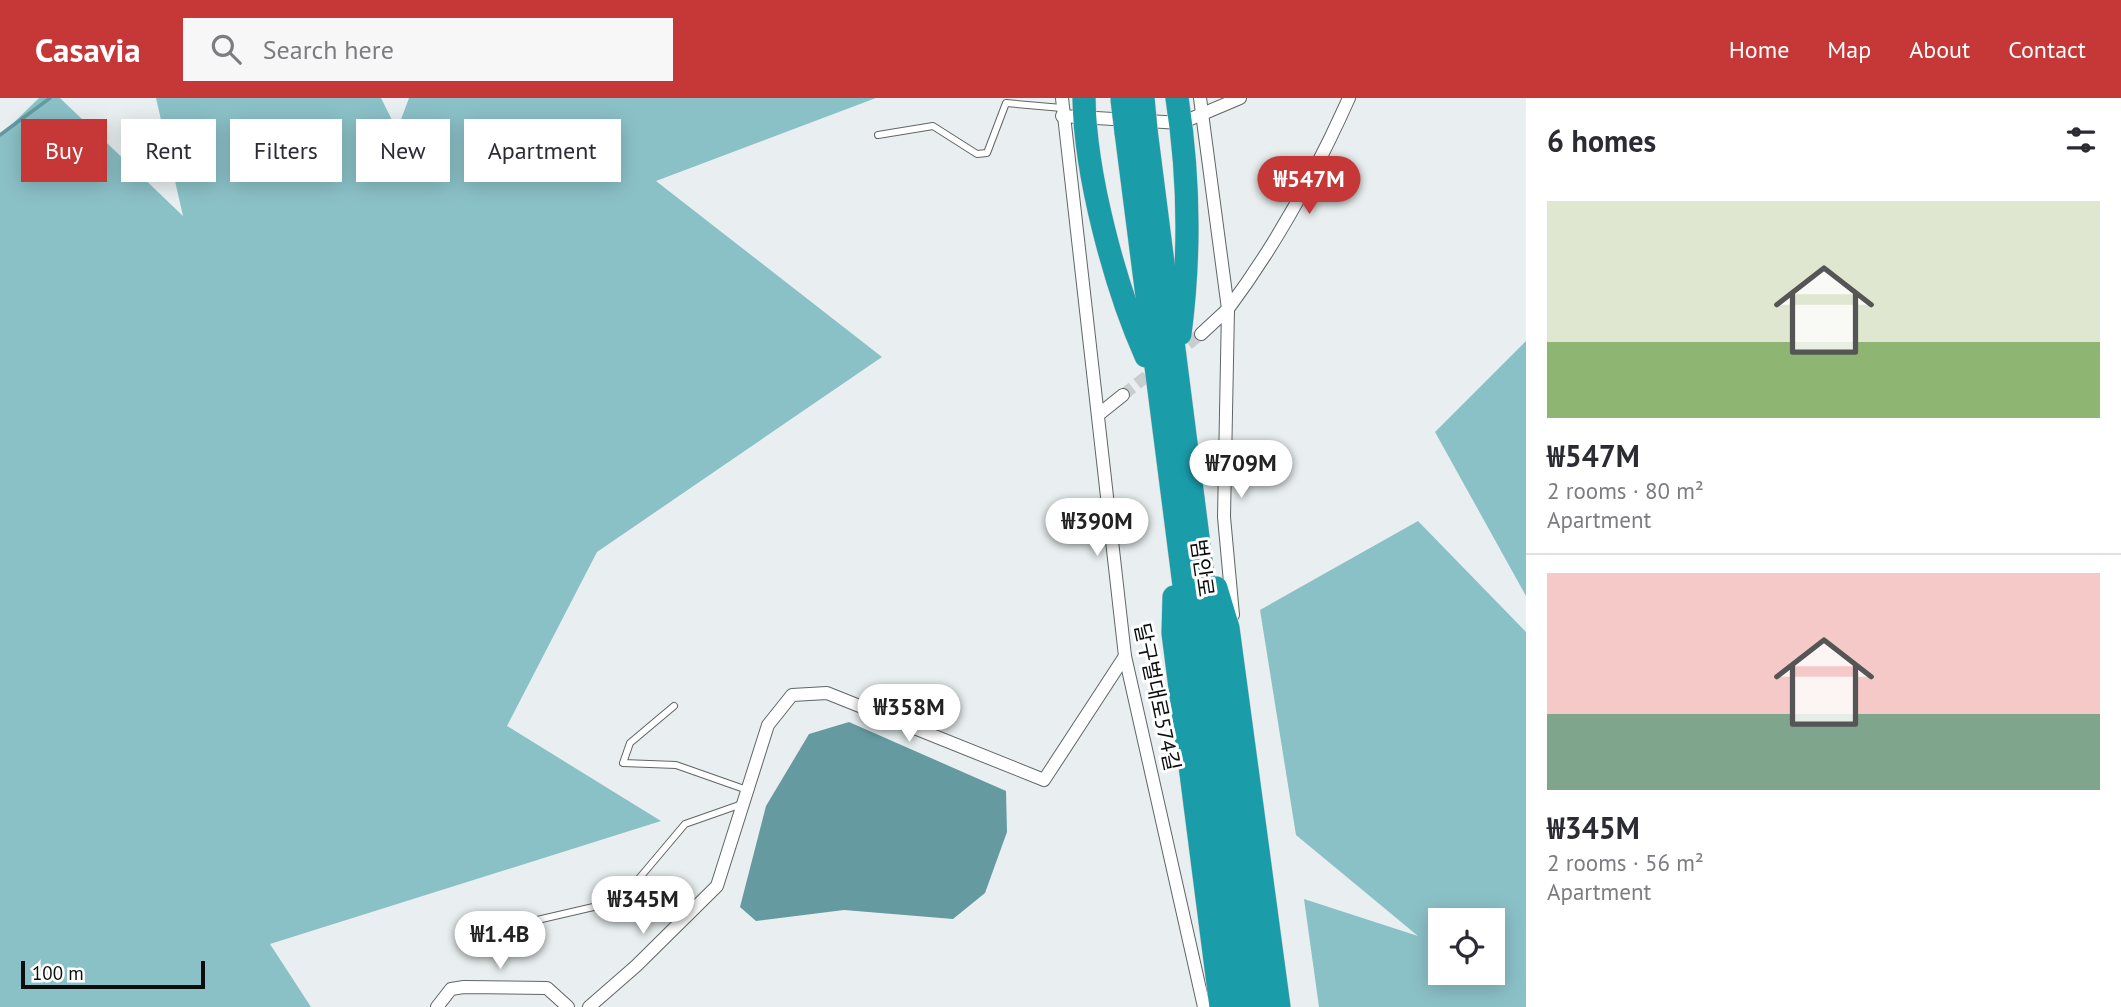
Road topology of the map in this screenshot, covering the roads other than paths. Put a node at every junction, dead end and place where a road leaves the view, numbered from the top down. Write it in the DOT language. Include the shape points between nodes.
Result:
graph roads {
  1 [pos="1129,98"];
  2 [pos="1177,98"];
  3 [pos="1200,98"];
  4 [pos="1240,98"];
  5 [pos="1349,98"];
  6 [pos="1071,107"];
  7 [pos="1191,119"];
  8 [pos="1136,131"];
  9 [pos="878,135"];
  10 [pos="1227,309"];
  11 [pos="1201,334"];
  12 [pos="1176,368"];
  13 [pos="1157,381"];
  14 [pos="1123,395"];
  15 [pos="1098,415"];
  16 [pos="1187,532"];
  17 [pos="1125,656"];
  18 [pos="674,706"];
  19 [pos="1247,765"];
  20 [pos="747,790"];
  21 [pos="743,804"];
  22 [pos="533,921"];
  23 [pos="438,1007"];
  24 [pos="568,1007"];
  25 [pos="589,1007"];
  26 [pos="1204,1007"];
  27 [pos="1221,1007"];
  28 [pos="1238,1007"];
  29 [pos="1258,1007"];
  30 [pos="1279,1007"];
  1 -- 8 [label="highway, bridge"];
  2 -- 7 [label="highway"];
  3 -- 7 [label="street"];
  4 -- 7 [label="street"];
  5 -- 10 [label="street" via="1319,164 1267,257"];
  6 -- 7 [label="street"];
  6 -- 9 [label="lane" via="1006,103 987,153 977,154 933,126"];
  6 -- 13 [label="highway" via="1125,308"];
  6 -- 15 [label="street, 달구벌대로574길"];
  7 -- 10 [label="street"];
  7 -- 12 [label="highway" via="1186,288"];
  8 -- 12 [label="highway, 범안로"];
  8 -- 13 [label="highway, 범안로"];
  10 -- 11 [label="street"];
  10 -- 19 [label="street" via="1224,517"];
  12 -- 16 [label="highway, 범안로"];
  13 -- 16 [label="highway, 범안로"];
  14 -- 15 [label="street"];
  15 -- 17 [label="street, 달구벌대로574길"];
  16 -- 19 [label="highway" via="1228,628"];
  16 -- 27 [label="highway" via="1173,633"];
  16 -- 28 [label="highway, 범안로"];
  16 -- 29 [label="highway, 범안로"];
  17 -- 20 [label="street" via="1044,780 827,693 792,695 768,724"];
  17 -- 26 [label="street, 달구벌대로574길"];
  18 -- 20 [label="lane" via="629,743 624,763 676,765"];
  19 -- 30 [label="highway"];
  20 -- 21 [label="street"];
  21 -- 22 [label="lane" via="685,824 631,888 603,905"];
  21 -- 25 [label="street" via="717,886"];
  23 -- 24 [label="street" via="451,989 464,987 547,988"];
}
